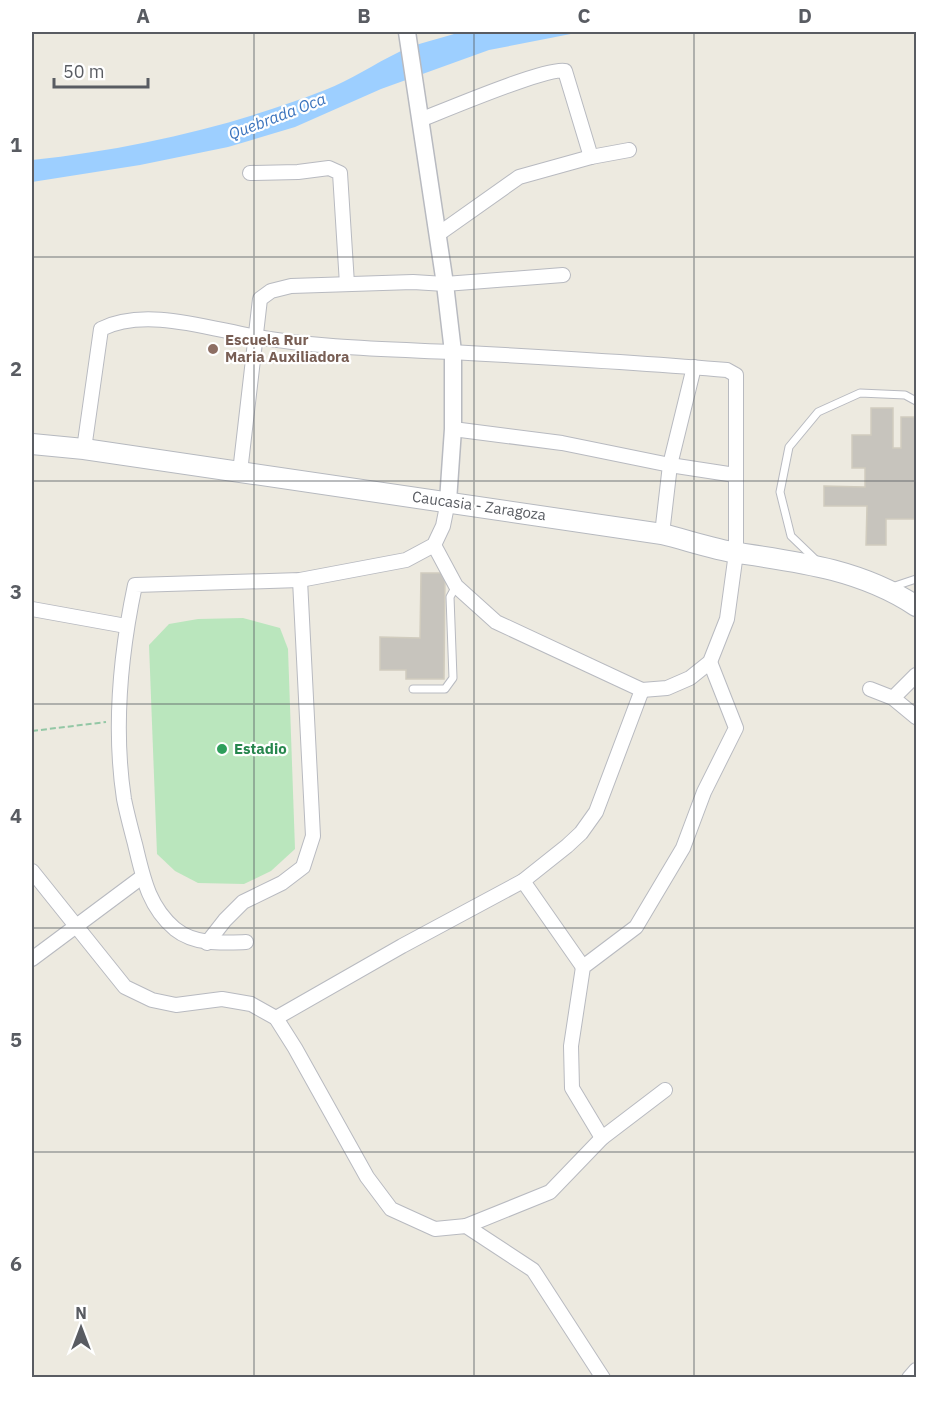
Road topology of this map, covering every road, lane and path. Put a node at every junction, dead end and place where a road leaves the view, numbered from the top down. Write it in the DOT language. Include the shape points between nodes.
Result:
graph roads {
  1 [pos="407,34"];
  2 [pos="420,120"];
  3 [pos="629,150"];
  4 [pos="591,157"];
  5 [pos="250,173"];
  6 [pos="436,234"];
  7 [pos="563,275"];
  8 [pos="347,284"];
  9 [pos="445,284"];
  10 [pos="255,337"];
  11 [pos="453,352"];
  12 [pos="694,367"];
  13 [pos="916,401"];
  14 [pos="453,429"];
  15 [pos="32,444"];
  16 [pos="84,449"];
  17 [pos="670,465"];
  18 [pos="240,472"];
  19 [pos="735,475"];
  20 [pos="448,501"];
  21 [pos="662,534"];
  22 [pos="434,545"];
  23 [pos="736,553"];
  24 [pos="822,566"];
  25 [pos="300,579"];
  26 [pos="916,579"];
  27 [pos="456,586"];
  28 [pos="887,589"];
  29 [pos="916,606"];
  30 [pos="32,609"];
  31 [pos="126,626"];
  32 [pos="710,662"];
  33 [pos="916,675"];
  34 [pos="413,689"];
  35 [pos="870,689"];
  36 [pos="642,690"];
  37 [pos="893,698"];
  38 [pos="916,717"];
  39 [pos="118,720"];
  40 [pos="32,731"];
  41 [pos="32,871"];
  42 [pos="142,877"];
  43 [pos="523,880"];
  44 [pos="76,927"];
  45 [pos="246,942"];
  46 [pos="207,943"];
  47 [pos="32,959"];
  48 [pos="583,967"];
  49 [pos="276,1018"];
  50 [pos="665,1090"];
  51 [pos="602,1138"];
  52 [pos="466,1226"];
  53 [pos="916,1370"];
  54 [pos="603,1377"];
  55 [pos="909,1377"];
  1 -- 2 [label="street"];
  2 -- 4 [label="street" via="535,76 563,70"];
  2 -- 6 [label="street"];
  3 -- 4 [label="street"];
  4 -- 6 [label="street" via="519,177"];
  5 -- 8 [label="street" via="329,168 340,173"];
  6 -- 9 [label="street"];
  7 -- 9 [label="street"];
  8 -- 9 [label="street"];
  8 -- 10 [label="street" via="291,286 271,291 260,299"];
  9 -- 11 [label="street"];
  10 -- 11 [label="street"];
  10 -- 16 [label="street" via="173,321 123,321 101,329"];
  10 -- 18 [label="street"];
  11 -- 12 [label="street"];
  11 -- 14 [label="street"];
  12 -- 17 [label="street"];
  12 -- 19 [label="street" via="727,370 736,375"];
  13 -- 24 [label="lane" via="905,395 860,393 818,412 789,447 780,492 791,536"];
  14 -- 17 [label="street" via="562,443"];
  14 -- 20 [label="street"];
  15 -- 16 [label="main road, Caucasia - Zaragoza"];
  16 -- 18 [label="main road, Caucasia - Zaragoza"];
  17 -- 19 [label="street"];
  17 -- 21 [label="street"];
  18 -- 20 [label="main road, Caucasia - Zaragoza"];
  19 -- 23 [label="street"];
  20 -- 21 [label="main road, Caucasia - Zaragoza"];
  20 -- 22 [label="street"];
  21 -- 23 [label="main road, Caucasia - Zaragoza"];
  22 -- 25 [label="street" via="406,560"];
  22 -- 27 [label="street"];
  23 -- 24 [label="main road, Caucasia - Zaragoza"];
  23 -- 32 [label="street" via="727,619"];
  24 -- 28 [label="main road, Caucasia - Zaragoza"];
  25 -- 31 [label="street" via="135,585"];
  25 -- 46 [label="street" via="313,836 303,867 282,883 243,902"];
  26 -- 28 [label="lane"];
  27 -- 34 [label="lane" via="450,597 453,678 445,689"];
  27 -- 36 [label="street" via="496,622"];
  28 -- 29 [label="main road, Caucasia - Zaragoza"];
  30 -- 31 [label="street"];
  31 -- 39 [label="street"];
  32 -- 36 [label="street" via="690,678 667,688"];
  32 -- 48 [label="street" via="736,728 704,792 683,848 636,927"];
  33 -- 37 [label="street"];
  35 -- 37 [label="street"];
  36 -- 43 [label="street" via="596,812 574,839"];
  37 -- 38 [label="street"];
  39 -- 40 [label="path"];
  39 -- 42 [label="street" via="124,799"];
  41 -- 44 [label="street"];
  42 -- 44 [label="street"];
  42 -- 46 [label="street" via="154,907 177,930"];
  43 -- 48 [label="street"];
  43 -- 49 [label="street"];
  44 -- 47 [label="street"];
  44 -- 49 [label="street" via="125,987 152,1000 176,1005 222,999 251,1004"];
  45 -- 46 [label="street"];
  48 -- 51 [label="street" via="571,1046 572,1088"];
  49 -- 52 [label="street" via="367,1177 391,1209 435,1229"];
  50 -- 51 [label="street"];
  51 -- 52 [label="street" via="550,1192"];
  52 -- 54 [label="street" via="533,1269"];
  53 -- 55 [label="street"];
}
